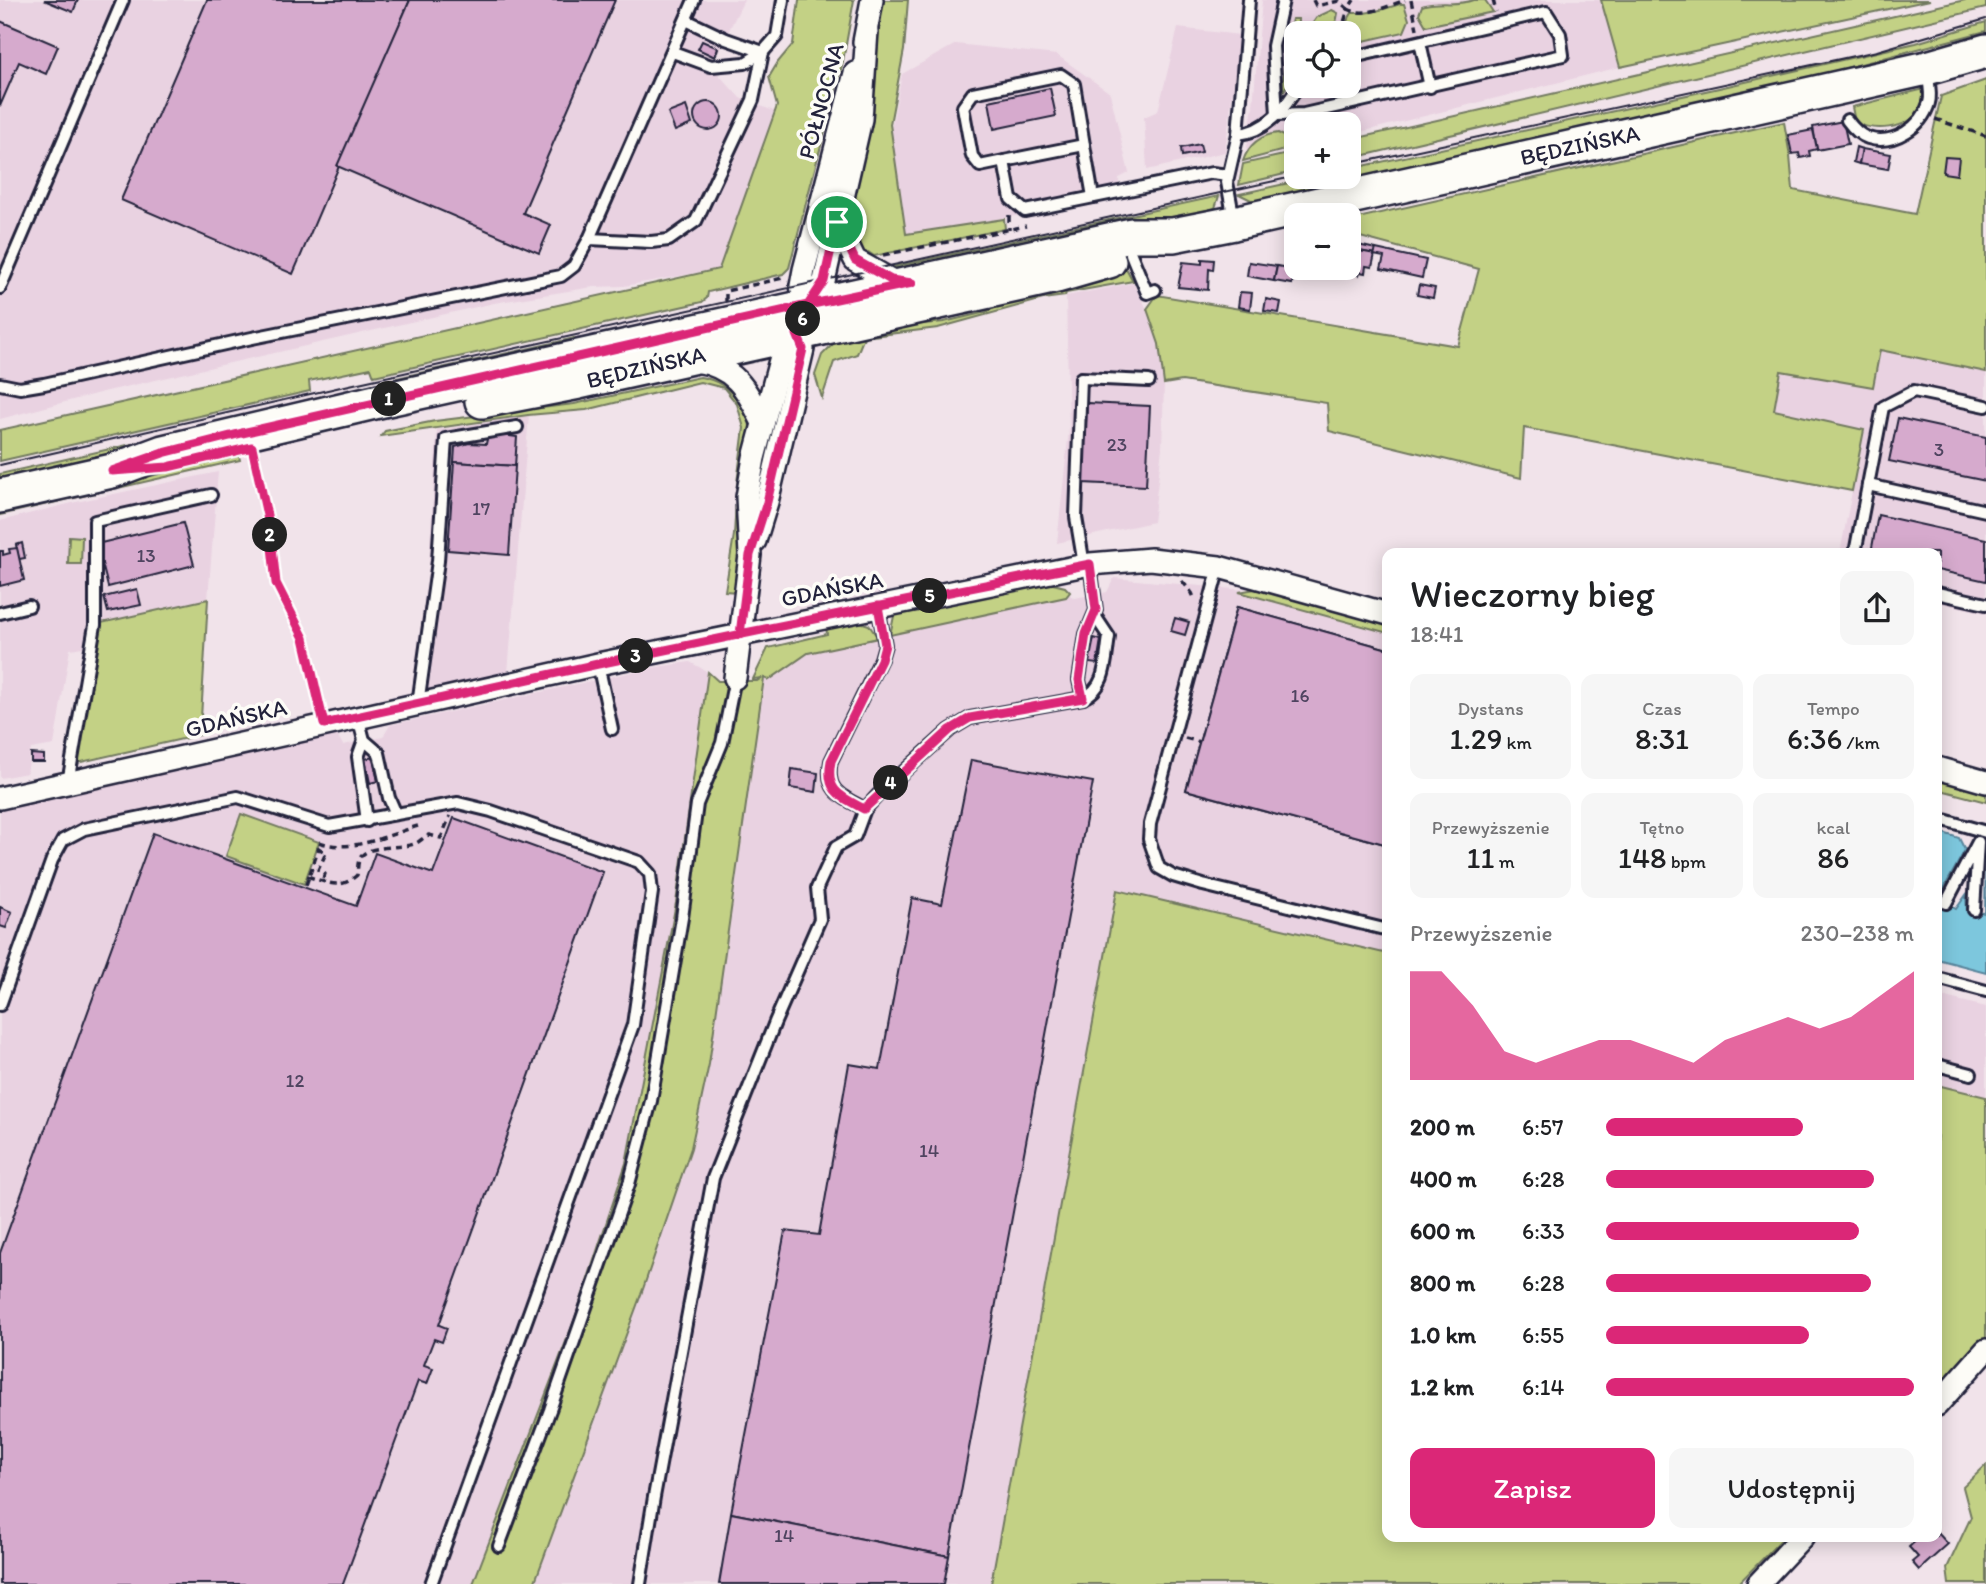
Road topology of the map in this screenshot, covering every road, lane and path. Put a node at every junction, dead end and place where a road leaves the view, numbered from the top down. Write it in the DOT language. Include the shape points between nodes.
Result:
graph roads {
  1 [pos="123,0"];
  2 [pos="694,0"];
  3 [pos="783,0"];
  4 [pos="873,0"];
  5 [pos="1249,0"];
  6 [pos="1283,0"];
  7 [pos="1313,0"];
  8 [pos="1354,0"];
  9 [pos="1405,0"];
  10 [pos="1411,0"];
  11 [pos="1493,0"];
  12 [pos="1541,0"];
  13 [pos="1348,9"];
  14 [pos="1546,12"];
  15 [pos="1496,14"];
  16 [pos="686,20"];
  17 [pos="1344,21"];
  18 [pos="867,32"];
  19 [pos="1419,36"];
  20 [pos="1986,51"];
  21 [pos="673,52"];
  22 [pos="763,52"];
  23 [pos="1361,54"];
  24 [pos="1927,68"];
  25 [pos="1430,87"];
  26 [pos="1289,98"];
  27 [pos="1277,115"];
  28 [pos="1935,119"];
  29 [pos="1847,120"];
  30 [pos="1238,134"];
  31 [pos="1986,136"];
  32 [pos="1084,145"];
  33 [pos="1004,161"];
  34 [pos="1228,175"];
  35 [pos="1093,197"];
  36 [pos="837,222"];
  37 [pos="1234,223"];
  38 [pos="1037,224"];
  39 [pos="1173,235"];
  40 [pos="589,239"];
  41 [pos="1131,254"];
  42 [pos="855,260"];
  43 [pos="912,283"];
  44 [pos="0,288"];
  45 [pos="1155,290"];
  46 [pos="803,320"];
  47 [pos="684,359"];
  48 [pos="1149,381"];
  49 [pos="0,384"];
  50 [pos="1986,406"];
  51 [pos="763,423"];
  52 [pos="517,426"];
  53 [pos="252,447"];
  54 [pos="112,471"];
  55 [pos="1868,485"];
  56 [pos="211,495"];
  57 [pos="0,496"];
  58 [pos="1986,510"];
  59 [pos="1856,548"];
  60 [pos="750,555"];
  61 [pos="1087,565"];
  62 [pos="1219,567"];
  63 [pos="1942,594"];
  64 [pos="1986,604"];
  65 [pos="29,606"];
  66 [pos="878,606"];
  67 [pos="1382,612"];
  68 [pos="0,613"];
  69 [pos="1095,616"];
  70 [pos="740,634"];
  71 [pos="598,664"];
  72 [pos="735,678"];
  73 [pos="1083,698"];
  74 [pos="418,704"];
  75 [pos="358,718"];
  76 [pos="324,724"];
  77 [pos="612,729"];
  78 [pos="364,740"];
  79 [pos="1942,769"];
  80 [pos="1986,782"];
  81 [pos="68,783"];
  82 [pos="0,798"];
  83 [pos="496,800"];
  84 [pos="864,809"];
  85 [pos="491,811"];
  86 [pos="396,814"];
  87 [pos="458,814"];
  88 [pos="1942,820"];
  89 [pos="367,821"];
  90 [pos="421,825"];
  91 [pos="1982,835"];
  92 [pos="318,846"];
  93 [pos="308,877"];
  94 [pos="322,881"];
  95 [pos="306,885"];
  96 [pos="1946,903"];
  97 [pos="1974,910"];
  98 [pos="1382,929"];
  99 [pos="1942,979"];
  100 [pos="1986,991"];
  101 [pos="0,1005"];
  102 [pos="1942,1066"];
  103 [pos="1971,1074"];
  104 [pos="1986,1350"];
  105 [pos="1942,1399"];
  106 [pos="1797,1542"];
  107 [pos="499,1546"];
  108 [pos="431,1584"];
  109 [pos="640,1584"];
  110 [pos="1758,1584"];
  1 -- 44 [label="lane"];
  2 -- 16 [label="lane"];
  3 -- 22 [label="lane" via="777,36"];
  4 -- 18 [label="street, PÓŁNOCNA"];
  5 -- 30 [label="lane"];
  6 -- 27 [label="lane" via="1273,47"];
  7 -- 13 [label="path" via="1317,6 1339,1"];
  8 -- 13 [label="path"];
  9 -- 13 [label="path" via="1367,12"];
  10 -- 19 [label="path"];
  11 -- 15 [label="path"];
  12 -- 14 [label="lane"];
  13 -- 17 [label="path"];
  14 -- 19 [label="lane"];
  14 -- 25 [label="lane" via="1560,33 1563,55"];
  16 -- 21 [label="lane"];
  16 -- 22 [label="lane"];
  18 -- 36 [label="street, PÓŁNOCNA" via="861,119"];
  18 -- 46 [label="street, PÓŁNOCNA" via="804,270"];
  19 -- 23 [label="lane"];
  19 -- 25 [label="lane"];
  20 -- 24 [label="main road, BĘDZIŃSKA"];
  21 -- 22 [label="lane" via="711,66 745,63"];
  21 -- 40 [label="lane"];
  22 -- 40 [label="lane" via="753,100 696,221 669,240"];
  24 -- 29 [label="lane" via="1930,102 1922,120 1910,131 1892,138 1868,138"];
  24 -- 37 [label="main road, BĘDZIŃSKA"];
  25 -- 27 [label="lane" via="1304,114"];
  26 -- 27 [label="lane"];
  27 -- 30 [label="lane" via="1250,134"];
  28 -- 31 [label="path"];
  30 -- 34 [label="lane"];
  32 -- 33 [label="lane"];
  32 -- 33 [label="lane" via="1074,84 1061,75 973,93 963,107 972,156 980,166"];
  32 -- 35 [label="lane"];
  33 -- 35 [label="lane" via="1011,199 1025,211"];
  34 -- 35 [label="lane" via="1212,173"];
  34 -- 37 [label="lane"];
  36 -- 42 [label="street"];
  36 -- 46 [label="street, PÓŁNOCNA" via="824,281"];
  37 -- 39 [label="main road, BĘDZIŃSKA"];
  38 -- 42 [label="path"];
  39 -- 41 [label="main road, BĘDZIŃSKA"];
  39 -- 43 [label="main road, BĘDZIŃSKA" via="1130,235"];
  40 -- 49 [label="lane" via="574,266 561,276 32,386"];
  41 -- 45 [label="lane" via="1147,293"];
  41 -- 46 [label="main road, BĘDZIŃSKA" via="1057,276"];
  42 -- 43 [label="street" via="891,280"];
  43 -- 46 [label="main road, BĘDZIŃSKA"];
  46 -- 47 [label="main road, BĘDZIŃSKA"];
  46 -- 51 [label="street, PÓŁNOCNA" via="783,349"];
  46 -- 54 [label="main road, BĘDZIŃSKA" via="242,433"];
  46 -- 60 [label="street, PÓŁNOCNA" via="801,361"];
  47 -- 51 [label="street" via="722,367 743,386"];
  47 -- 53 [label="main road, BĘDZIŃSKA" via="492,399 392,414"];
  48 -- 61 [label="lane" via="1081,378 1076,517"];
  50 -- 55 [label="lane" via="1914,391 1883,407"];
  51 -- 60 [label="street, PÓŁNOCNA" via="747,497"];
  52 -- 74 [label="lane" via="446,439 438,561"];
  53 -- 54 [label="main road, BĘDZIŃSKA" via="168,467"];
  53 -- 76 [label="path" via="276,583 304,638"];
  54 -- 57 [label="main road, BĘDZIŃSKA"];
  55 -- 58 [label="lane"];
  55 -- 59 [label="lane"];
  56 -- 81 [label="lane" via="95,521 95,625"];
  60 -- 70 [label="street, PÓŁNOCNA"];
  61 -- 62 [label="street, GDAŃSKA" via="1151,559"];
  61 -- 66 [label="street, GDAŃSKA"];
  61 -- 69 [label="lane"];
  62 -- 67 [label="street, GDAŃSKA"];
  62 -- 98 [label="lane" via="1150,824 1149,839 1159,868 1203,885"];
  63 -- 64 [label="lane"];
  65 -- 68 [label="lane"];
  66 -- 70 [label="street, GDAŃSKA"];
  66 -- 84 [label="lane" via="885,645 881,660 831,761 828,776 833,789"];
  69 -- 73 [label="lane" via="1086,634 1079,680"];
  69 -- 73 [label="lane" via="1109,637 1102,681 1093,694"];
  70 -- 71 [label="street, GDAŃSKA"];
  70 -- 72 [label="street, PÓŁNOCNA"];
  71 -- 74 [label="street, GDAŃSKA"];
  71 -- 77 [label="lane"];
  72 -- 107 [label="lane" via="722,743 697,804 651,1101 629,1184"];
  73 -- 84 [label="lane" via="970,718 950,730"];
  74 -- 75 [label="street, GDAŃSKA"];
  75 -- 76 [label="street, GDAŃSKA"];
  75 -- 78 [label="lane"];
  76 -- 81 [label="street, GDAŃSKA"];
  78 -- 86 [label="lane" via="379,753"];
  78 -- 89 [label="lane" via="358,757"];
  79 -- 80 [label="street"];
  81 -- 82 [label="street, GDAŃSKA"];
  83 -- 85 [label="lane"];
  84 -- 109 [label="lane" via="855,836 836,847 817,888 820,919 713,1178"];
  85 -- 86 [label="lane" via="458,803"];
  85 -- 108 [label="lane" via="639,863 650,874 652,892 633,1025"];
  86 -- 89 [label="lane"];
  87 -- 94 [label="path" via="449,815 441,838 429,835 414,844 375,848 359,858 357,876 351,880 337,886"];
  88 -- 91 [label="lane"];
  89 -- 101 [label="lane" via="329,826 238,797 84,829 63,840 52,860"];
  90 -- 92 [label="path" via="348,846"];
  91 -- 96 [label="lane"];
  91 -- 97 [label="lane"];
  92 -- 93 [label="path"];
  92 -- 94 [label="path" via="326,853 318,870 325,874"];
  93 -- 94 [label="path"];
  93 -- 95 [label="path"];
  99 -- 100 [label="lane"];
  102 -- 103 [label="lane"];
  104 -- 105 [label="street"];
  106 -- 110 [label="street"];
}
